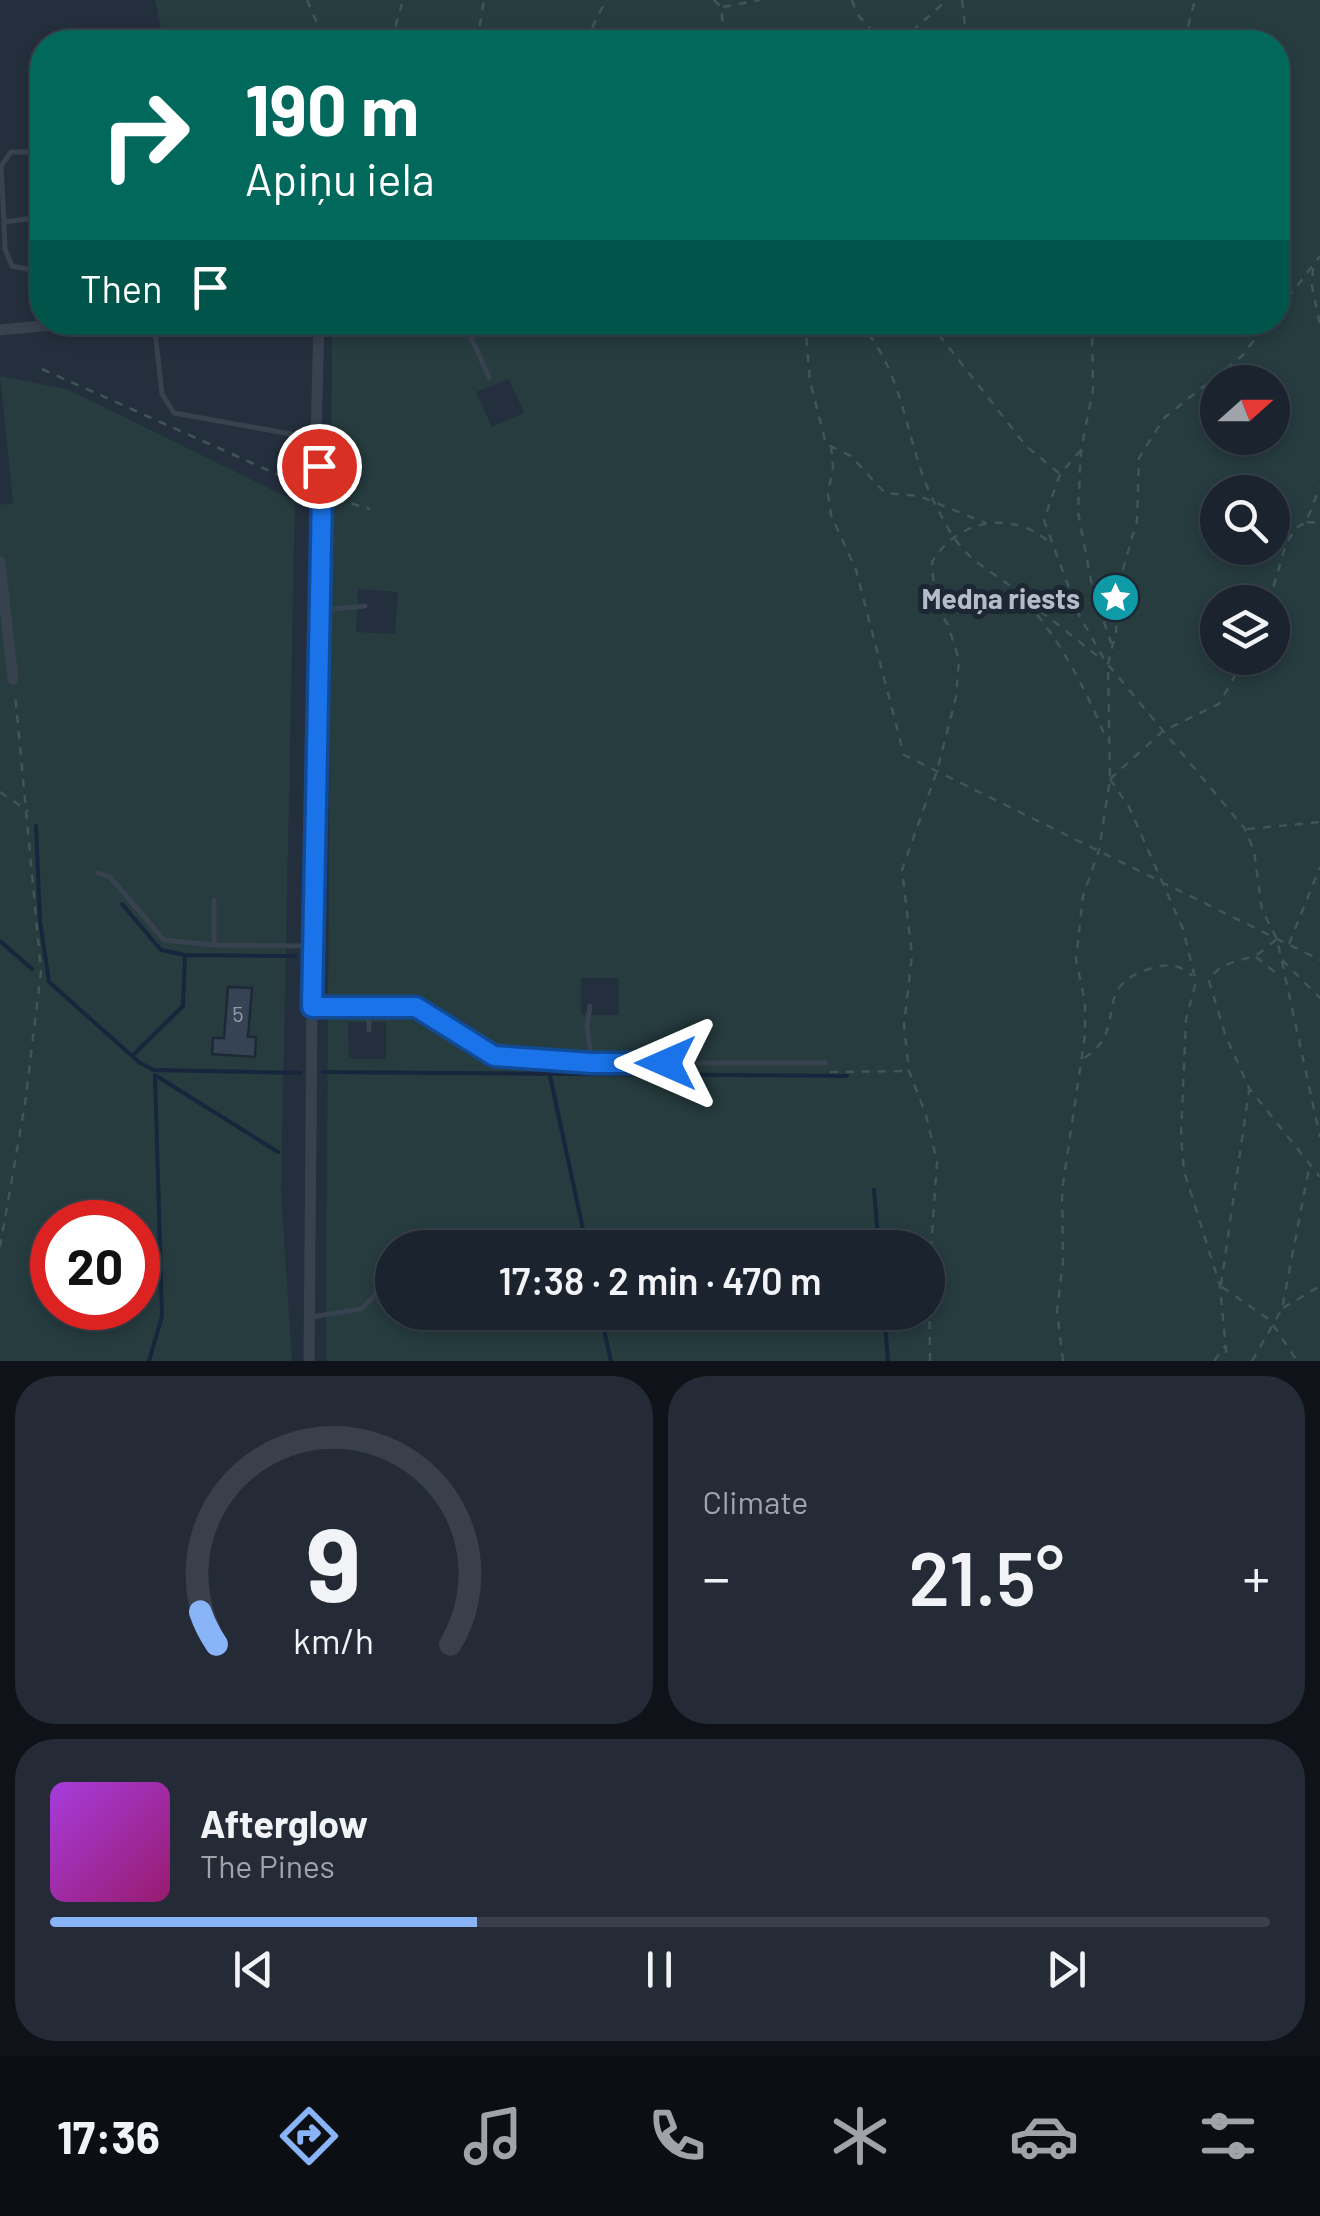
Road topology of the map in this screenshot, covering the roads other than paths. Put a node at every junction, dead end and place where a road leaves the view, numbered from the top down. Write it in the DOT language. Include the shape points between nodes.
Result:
graph roads {
  1 [pos="30,152"];
  2 [pos="30,219"];
  3 [pos="4,222"];
  4 [pos="30,270"];
  5 [pos="30,327"];
  6 [pos="0,330"];
  7 [pos="155,335"];
  8 [pos="319,335"];
  9 [pos="470,335"];
  10 [pos="489,377"];
  11 [pos="316,438"];
  12 [pos="0,562"];
  13 [pos="365,606"];
  14 [pos="318,610"];
  15 [pos="13,679"];
  16 [pos="98,873"];
  17 [pos="214,900"];
  18 [pos="214,945"];
  19 [pos="312,946"];
  20 [pos="590,1006"];
  21 [pos="312,1007"];
  22 [pos="368,1007"];
  23 [pos="369,1030"];
  24 [pos="592,1063"];
  25 [pos="825,1063"];
  26 [pos="375,1295"];
  27 [pos="310,1317"];
  28 [pos="309,1361"];
  1 -- 3 [label="lane" via="11,152 1,166"];
  2 -- 3 [label="lane"];
  3 -- 4 [label="lane" via="12,266"];
  5 -- 6 [label="street"];
  7 -- 11 [label="lane" via="162,394 174,413"];
  8 -- 11 [label="street"];
  9 -- 10 [label="lane"];
  11 -- 14 [label="street" via="322,494"];
  12 -- 15 [label="street"];
  13 -- 14 [label="lane"];
  14 -- 19 [label="street"];
  16 -- 18 [label="lane" via="110,877 164,940"];
  17 -- 18 [label="lane"];
  18 -- 19 [label="lane"];
  19 -- 21 [label="street"];
  20 -- 24 [label="lane"];
  21 -- 22 [label="lane"];
  21 -- 27 [label="street"];
  22 -- 23 [label="lane"];
  22 -- 24 [label="lane" via="416,1007 494,1056"];
  24 -- 25 [label="lane"];
  26 -- 27 [label="lane" via="361,1309"];
  27 -- 28 [label="street"];
}
